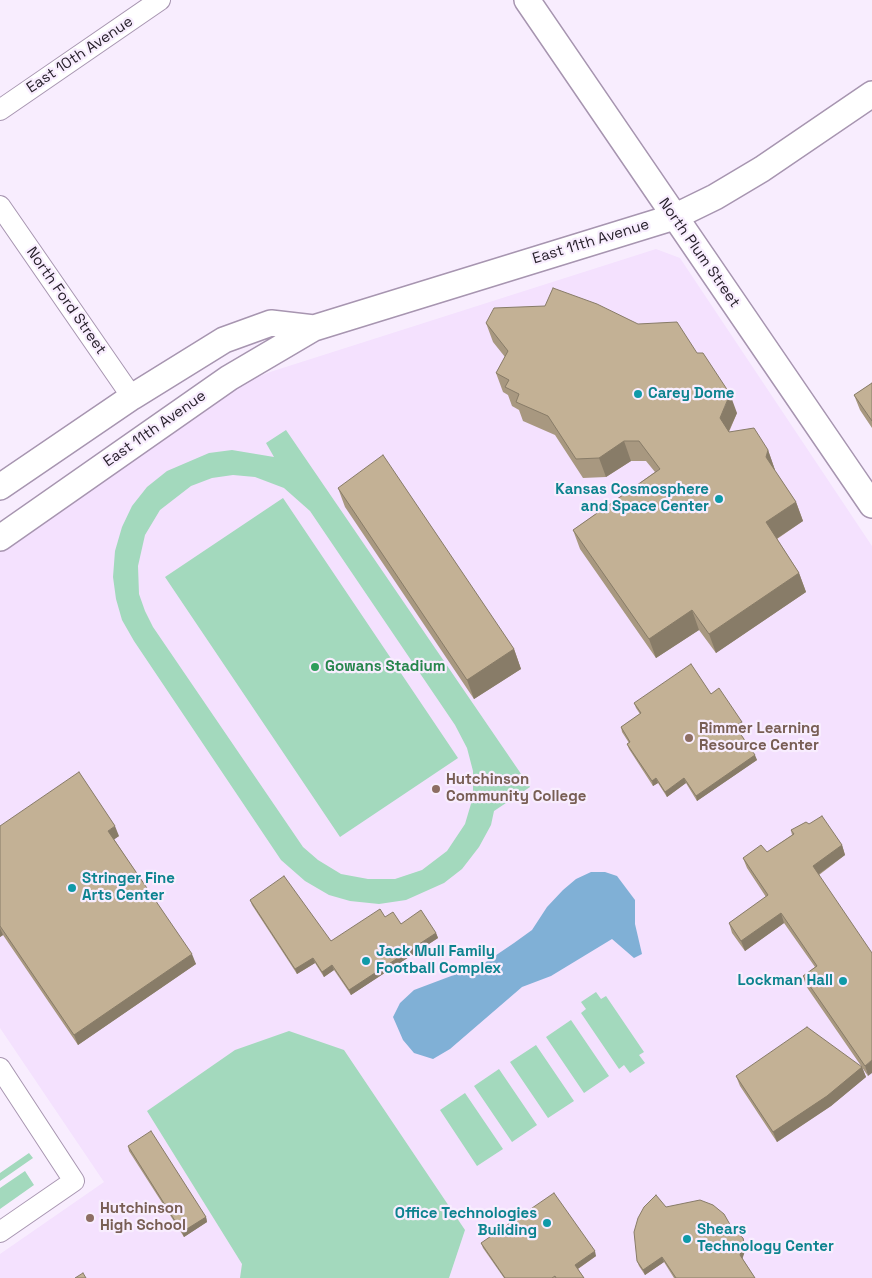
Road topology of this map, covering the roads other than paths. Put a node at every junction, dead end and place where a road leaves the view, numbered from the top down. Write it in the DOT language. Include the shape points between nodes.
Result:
graph roads {
  1 [pos="160,0"];
  2 [pos="527,0"];
  3 [pos="872,94"];
  4 [pos="0,110"];
  5 [pos="0,206"];
  6 [pos="674,216"];
  7 [pos="314,328"];
  8 [pos="132,397"];
  9 [pos="0,487"];
  10 [pos="872,505"];
  11 [pos="0,538"];
  12 [pos="0,1068"];
  13 [pos="0,1232"];
  1 -- 4 [label="street, East 10th Avenue"];
  2 -- 6 [label="street, North Plum Street"];
  3 -- 6 [label="street, East 11th Avenue" via="762,169 715,197"];
  5 -- 8 [label="street, North Ford Street"];
  6 -- 7 [label="street, East 11th Avenue"];
  6 -- 10 [label="street, North Plum Street"];
  7 -- 8 [label="street, East 11th Avenue" via="271,323 224,340"];
  7 -- 11 [label="street, East 11th Avenue" via="229,378"];
  8 -- 9 [label="street, East 11th Avenue"];
  12 -- 13 [label="street" via="74,1181"];
}
